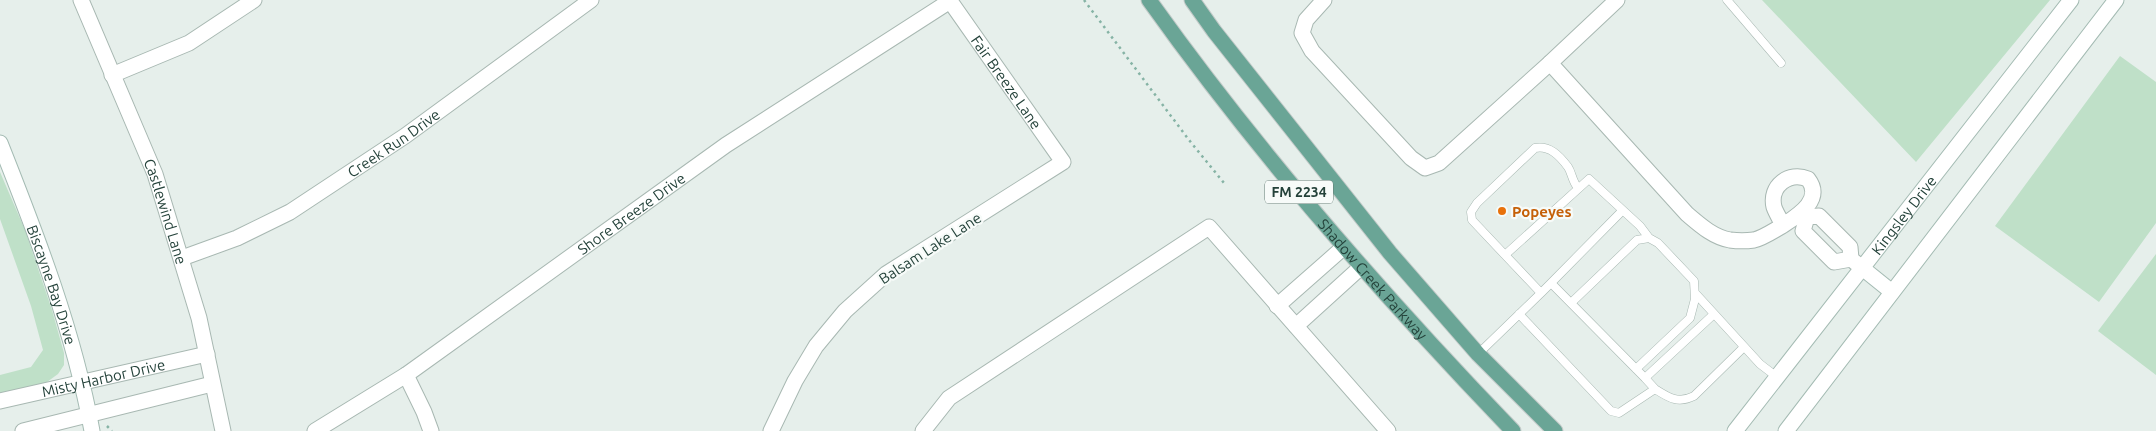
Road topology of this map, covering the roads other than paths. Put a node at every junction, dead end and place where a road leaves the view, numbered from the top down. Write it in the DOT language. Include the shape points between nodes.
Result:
graph roads {
  1 [pos="82,0"];
  2 [pos="254,0"];
  3 [pos="591,0"];
  4 [pos="1149,0"];
  5 [pos="1192,0"];
  6 [pos="1324,0"];
  7 [pos="1617,0"];
  8 [pos="1727,0"];
  9 [pos="2071,0"];
  10 [pos="2116,0"];
  11 [pos="950,1"];
  12 [pos="1550,63"];
  13 [pos="1781,63"];
  14 [pos="112,75"];
  15 [pos="0,143"];
  16 [pos="1063,162"];
  17 [pos="1578,188"];
  18 [pos="1622,211"];
  19 [pos="1805,215"];
  20 [pos="1783,225"];
  21 [pos="1649,238"];
  22 [pos="1344,247"];
  23 [pos="1505,255"];
  24 [pos="182,258"];
  25 [pos="1856,263"];
  26 [pos="1361,267"];
  27 [pos="1551,283"];
  28 [pos="1541,292"];
  29 [pos="1892,292"];
  30 [pos="1696,294"];
  31 [pos="1571,303"];
  32 [pos="1277,306"];
  33 [pos="1519,314"];
  34 [pos="1714,314"];
  35 [pos="1296,326"];
  36 [pos="1744,347"];
  37 [pos="207,354"];
  38 [pos="1478,354"];
  39 [pos="1636,369"];
  40 [pos="406,375"];
  41 [pos="1776,377"];
  42 [pos="1645,378"];
  43 [pos="81,383"];
  44 [pos="212,384"];
  45 [pos="1655,389"];
  46 [pos="0,400"];
  47 [pos="89,414"];
  48 [pos="23,431"];
  49 [pos="92,431"];
  50 [pos="223,431"];
  51 [pos="315,431"];
  52 [pos="431,431"];
  53 [pos="771,431"];
  54 [pos="924,431"];
  55 [pos="1388,431"];
  56 [pos="1514,431"];
  57 [pos="1555,431"];
  58 [pos="1735,431"];
  59 [pos="1786,431"];
  1 -- 14 [label="street, Castlewind Lane"];
  2 -- 14 [label="street" via="189,43"];
  3 -- 24 [label="street, Creek Run Drive" via="405,136 290,212 238,238"];
  4 -- 22 [label="main road, Shadow Creek Parkway / FM 2234" via="1185,50"];
  5 -- 38 [label="main road, Shadow Creek Parkway / FM 2234" via="1390,253"];
  6 -- 12 [label="street" via="1306,20 1302,33 1312,51 1411,158 1425,168 1439,163"];
  7 -- 12 [label="street"];
  8 -- 13 [label="lane"];
  9 -- 25 [label="street, Kingsley Drive"];
  10 -- 29 [label="street"];
  11 -- 16 [label="street, Fair Breeze Lane"];
  11 -- 40 [label="street, Shore Breeze Drive" via="726,145"];
  12 -- 20 [label="street" via="1687,214 1709,232 1730,240 1754,240"];
  14 -- 24 [label="street, Castlewind Lane" via="155,174"];
  15 -- 43 [label="street, Biscayne Bay Drive" via="57,296"];
  16 -- 53 [label="street, Balsam Lake Lane" via="886,274 845,311 812,353"];
  17 -- 18 [label="lane" via="1589,179"];
  17 -- 23 [label="lane"];
  17 -- 23 [label="lane" via="1569,168 1550,149 1543,146 1535,148 1477,203 1472,212 1472,220"];
  18 -- 21 [label="lane"];
  18 -- 27 [label="lane"];
  19 -- 20 [label="street"];
  19 -- 20 [label="street" via="1811,200 1811,183 1800,175 1790,176 1776,190 1774,198 1774,208"];
  19 -- 25 [label="street" via="1819,216 1850,247"];
  19 -- 25 [label="street" via="1803,231 1834,262"];
  21 -- 30 [label="lane" via="1694,280"];
  21 -- 31 [label="lane" via="1637,240"];
  22 -- 26 [label="main road, Shadow Creek Parkway / FM 2234"];
  22 -- 32 [label="street"];
  23 -- 28 [label="lane"];
  24 -- 37 [label="street, Castlewind Lane"];
  25 -- 29 [label="street"];
  25 -- 41 [label="street, Kingsley Drive"];
  26 -- 35 [label="street"];
  26 -- 56 [label="main road, Shadow Creek Parkway / FM 2234"];
  27 -- 28 [label="lane"];
  27 -- 31 [label="lane"];
  28 -- 33 [label="lane"];
  29 -- 59 [label="street"];
  30 -- 34 [label="lane"];
  30 -- 39 [label="lane" via="1690,318"];
  31 -- 39 [label="lane"];
  32 -- 35 [label="street"];
  32 -- 54 [label="street" via="1209,227 949,398"];
  33 -- 38 [label="lane"];
  33 -- 45 [label="lane" via="1611,411 1619,413"];
  34 -- 36 [label="lane"];
  34 -- 42 [label="lane"];
  35 -- 55 [label="street"];
  36 -- 41 [label="lane"];
  36 -- 45 [label="lane" via="1686,400 1674,400"];
  37 -- 43 [label="street, Misty Harbor Drive"];
  37 -- 44 [label="street, Castlewind Lane"];
  38 -- 57 [label="main road, Shadow Creek Parkway / FM 2234"];
  39 -- 42 [label="lane"];
  40 -- 51 [label="street, Shore Breeze Drive"];
  40 -- 52 [label="street"];
  41 -- 58 [label="street, Kingsley Drive"];
  42 -- 45 [label="lane"];
  43 -- 46 [label="street, Misty Harbor Drive"];
  43 -- 47 [label="street, Biscayne Bay Drive"];
  44 -- 47 [label="street, Misty Harbor Drive"];
  44 -- 50 [label="street, Castlewind Lane"];
  47 -- 48 [label="street, Misty Harbor Drive"];
  47 -- 49 [label="street, Biscayne Bay Drive"];
}
